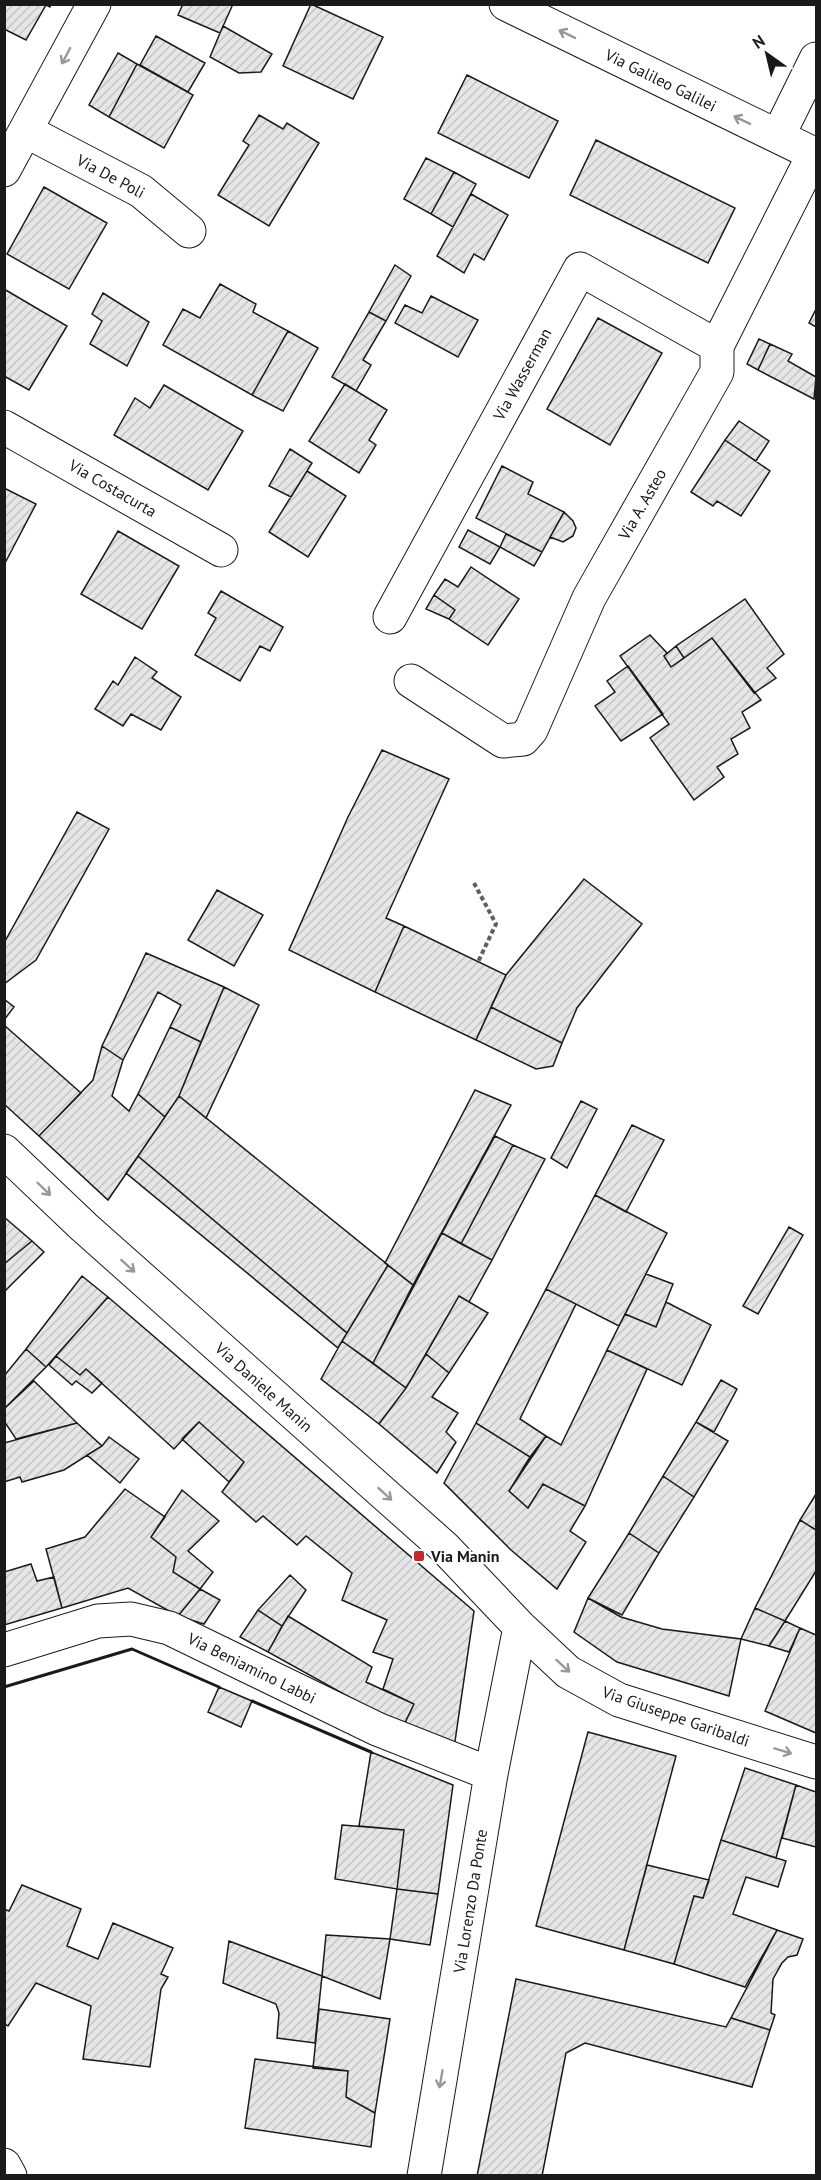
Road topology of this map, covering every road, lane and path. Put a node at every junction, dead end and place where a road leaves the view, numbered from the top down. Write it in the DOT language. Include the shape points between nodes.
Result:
graph roads {
  1 [pos="94,4"];
  2 [pos="506,4"];
  3 [pos="816,59"];
  4 [pos="778,136"];
  5 [pos="13,148"];
  6 [pos="815,154"];
  7 [pos="189,231"];
  8 [pos="717,346"];
  9 [pos="4,427"];
  10 [pos="221,550"];
  11 [pos="390,617"];
  12 [pos="411,681"];
  13 [pos="474,884"];
  14 [pos="478,962"];
  15 [pos="4,1151"];
  16 [pos="520,1627"];
  17 [pos="4,1650"];
  18 [pos="816,1762"];
  19 [pos="491,1774"];
  20 [pos="4,2165"];
  21 [pos="10,2175"];
  22 [pos="424,2175"];
  1 -- 5 [label="street, one-way"];
  4 -- 2 [label="street, Via Galileo Galilei, one-way"];
  3 -- 4 [label="street"];
  4 -- 6 [label="street, Via Galileo Galilei"];
  5 -- 7 [label="street, Via De Poli" via="141,191"];
  6 -- 8 [label="street, Via A. Asteo"];
  8 -- 11 [label="street, Via Wasserman" via="580,269"];
  8 -- 12 [label="street, Via A. Asteo" via="717,372 589,598 531,730 523,739 503,741"];
  9 -- 10 [label="street, Via Costacurta"];
  13 -- 14 [label="path" via="496,924"];
  15 -- 16 [label="street, Via Daniele Manin, one-way" via="84,1227 446,1548"];
  16 -- 18 [label="street, Via Giuseppe Garibaldi, one-way" via="568,1672 619,1700"];
  16 -- 19 [label="street, Via Lorenzo Da Ponte"];
  17 -- 19 [label="street, Via Beniamino Labbi" via="98,1621 131,1619 169,1628 377,1729"];
  19 -- 22 [label="street, Via Lorenzo Da Ponte, one-way"];
  20 -- 21 [label="street"];
}
